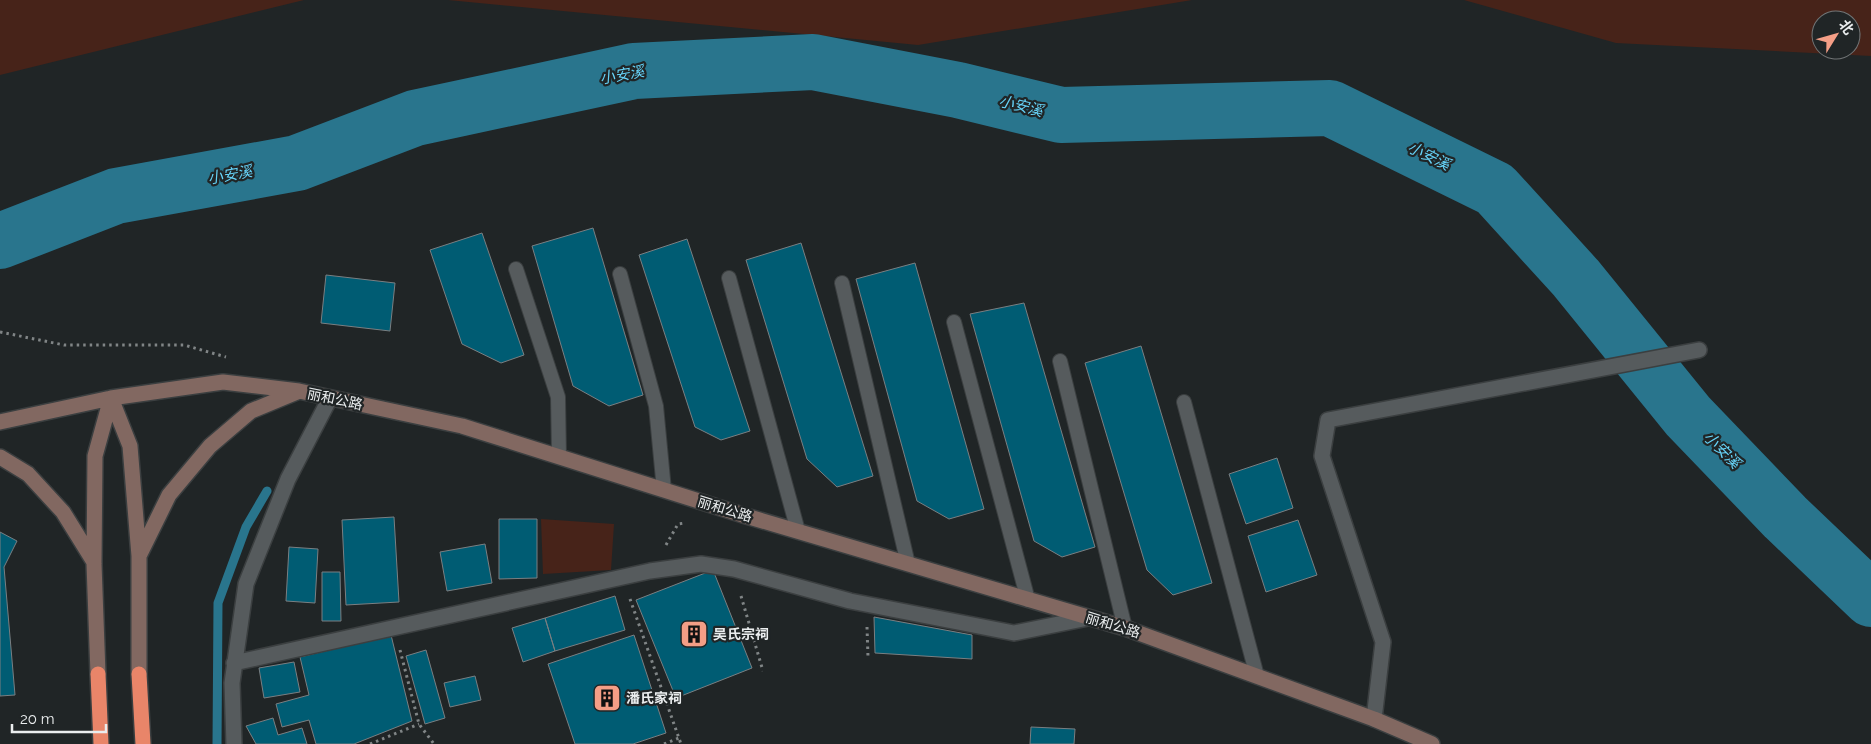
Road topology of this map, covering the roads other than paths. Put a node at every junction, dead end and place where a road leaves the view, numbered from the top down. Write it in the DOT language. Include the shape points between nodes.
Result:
graph roads {
  1 [pos="516,269"];
  2 [pos="620,274"];
  3 [pos="728,278"];
  4 [pos="842,284"];
  5 [pos="954,322"];
  6 [pos="1699,350"];
  7 [pos="1060,361"];
  8 [pos="299,391"];
  9 [pos="111,398"];
  10 [pos="330,398"];
  11 [pos="1184,402"];
  12 [pos="0,422"];
  13 [pos="558,456"];
  14 [pos="0,457"];
  15 [pos="664,490"];
  16 [pos="798,531"];
  17 [pos="139,556"];
  18 [pos="94,564"];
  19 [pos="908,564"];
  20 [pos="1028,600"];
  21 [pos="1088,618"];
  22 [pos="1126,628"];
  23 [pos="234,663"];
  24 [pos="98,674"];
  25 [pos="139,674"];
  26 [pos="1257,676"];
  27 [pos="1374,719"];
  28 [pos="101,744"];
  29 [pos="143,744"];
  30 [pos="234,744"];
  31 [pos="1432,744"];
  1 -- 13 [label="lane" via="558,398"];
  2 -- 15 [label="lane" via="656,406"];
  3 -- 16 [label="lane"];
  4 -- 19 [label="lane"];
  5 -- 20 [label="lane"];
  6 -- 27 [label="street" via="1328,420 1322,456 1383,642"];
  7 -- 22 [label="lane"];
  8 -- 9 [label="main road, 丽和公路" via="223,382"];
  8 -- 10 [label="main road, 丽和公路"];
  8 -- 17 [label="main road" via="251,411 210,446 169,496"];
  9 -- 12 [label="main road, 丽和公路"];
  9 -- 17 [label="main road" via="130,446"];
  9 -- 18 [label="main road" via="95,456"];
  10 -- 13 [label="main road, 丽和公路" via="462,426"];
  10 -- 23 [label="street" via="288,478 246,584"];
  11 -- 26 [label="lane"];
  13 -- 15 [label="main road, 丽和公路"];
  14 -- 18 [label="main road" via="28,474 63,512"];
  15 -- 16 [label="main road, 丽和公路"];
  16 -- 19 [label="main road, 丽和公路"];
  17 -- 25 [label="main road"];
  18 -- 24 [label="main road"];
  19 -- 20 [label="main road, 丽和公路"];
  20 -- 21 [label="main road, 丽和公路"];
  21 -- 22 [label="main road, 丽和公路"];
  21 -- 23 [label="street" via="1014,633 850,601 734,569 701,564 622,577"];
  22 -- 26 [label="main road, 丽和公路"];
  23 -- 30 [label="street"];
  24 -- 28 [label="highway"];
  25 -- 29 [label="highway"];
  26 -- 27 [label="main road, 丽和公路"];
  27 -- 31 [label="main road, 丽和公路"];
}
